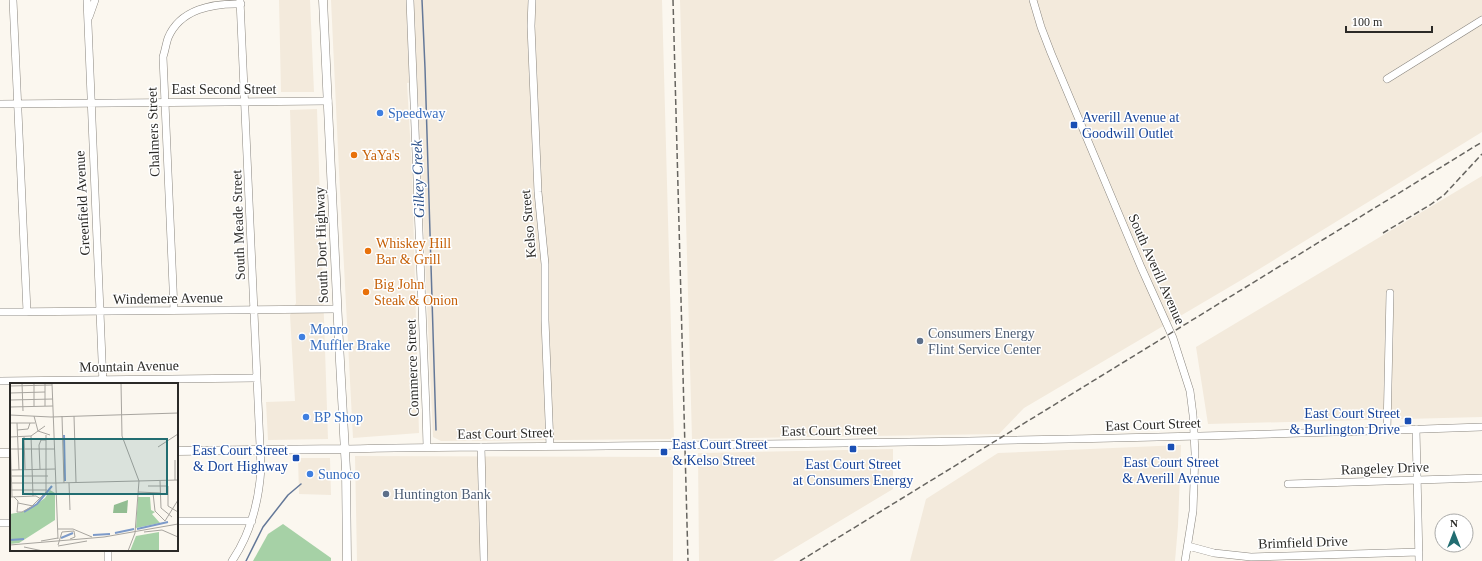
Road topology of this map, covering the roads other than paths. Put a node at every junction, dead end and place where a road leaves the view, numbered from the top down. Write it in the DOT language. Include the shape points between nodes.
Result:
graph roads {
  1 [pos="13,0"];
  2 [pos="87,0"];
  3 [pos="95,0"];
  4 [pos="323,0"];
  5 [pos="410,0"];
  6 [pos="532,0"];
  7 [pos="1033,0"];
  8 [pos="240,2"];
  9 [pos="88,20"];
  10 [pos="1482,20"];
  11 [pos="1387,79"];
  12 [pos="328,101"];
  13 [pos="164,102"];
  14 [pos="245,102"];
  15 [pos="91,103"];
  16 [pos="0,104"];
  17 [pos="17,104"];
  18 [pos="1390,293"];
  19 [pos="337,309"];
  20 [pos="174,310"];
  21 [pos="254,310"];
  22 [pos="0,312"];
  23 [pos="27,312"];
  24 [pos="100,312"];
  25 [pos="257,378"];
  26 [pos="0,381"];
  27 [pos="103,382"];
  28 [pos="1482,427"];
  29 [pos="1416,429"];
  30 [pos="1387,430"];
  31 [pos="1195,435"];
  32 [pos="550,446"];
  33 [pos="427,447"];
  34 [pos="481,447"];
  35 [pos="344,449"];
  36 [pos="261,450"];
  37 [pos="178,451"];
  38 [pos="1482,478"];
  39 [pos="1417,480"];
  40 [pos="1288,484"];
  41 [pos="178,521"];
  42 [pos="252,521"];
  43 [pos="1188,546"];
  44 [pos="1419,552"];
  45 [pos="1345,558"];
  46 [pos="232,561"];
  47 [pos="347,561"];
  48 [pos="484,561"];
  49 [pos="1185,561"];
  50 [pos="1419,561"];
  1 -- 17 [label="street"];
  2 -- 9 [label="street, Greenfield Avenue"];
  3 -- 9 [label="street, Greenfield Avenue"];
  4 -- 12 [label="main road, South Dort Highway"];
  5 -- 33 [label="street, Commerce Street"];
  6 -- 32 [label="street, Kelso Street" via="538,185 545,264"];
  7 -- 31 [label="street, South Averill Avenue" via="1051,53 1141,267 1174,338 1190,391"];
  8 -- 13 [label="street, Chalmers Street" via="210,6 193,12 178,23 168,38 163,57"];
  8 -- 14 [label="street, South Meade Street"];
  9 -- 15 [label="street, Greenfield Avenue"];
  10 -- 11 [label="street"];
  12 -- 14 [label="street, East Second Street"];
  12 -- 19 [label="main road, South Dort Highway"];
  13 -- 14 [label="street, East Second Street"];
  13 -- 15 [label="street, East Second Street"];
  13 -- 20 [label="street, Chalmers Street"];
  14 -- 21 [label="street, South Meade Street"];
  15 -- 17 [label="street, East Second Street"];
  15 -- 24 [label="street, Greenfield Avenue"];
  16 -- 17 [label="street, East Second Street"];
  17 -- 23 [label="street"];
  18 -- 30 [label="street"];
  19 -- 21 [label="street, Windemere Avenue"];
  19 -- 35 [label="main road, South Dort Highway"];
  20 -- 21 [label="street, Windemere Avenue"];
  20 -- 24 [label="street, Windemere Avenue"];
  21 -- 25 [label="street, South Meade Street"];
  22 -- 23 [label="street, Windemere Avenue"];
  23 -- 24 [label="street, Windemere Avenue"];
  24 -- 27 [label="street, Greenfield Avenue"];
  25 -- 27 [label="street, Mountain Avenue"];
  25 -- 36 [label="street, South Meade Street"];
  26 -- 27 [label="street, Mountain Avenue"];
  28 -- 29 [label="street, East Court Street"];
  29 -- 30 [label="street, East Court Street"];
  29 -- 39 [label="street"];
  30 -- 31 [label="street, East Court Street"];
  31 -- 32 [label="street, East Court Street" via="1041,440"];
  31 -- 43 [label="street, South Averill Avenue" via="1193,511"];
  32 -- 34 [label="street, East Court Street"];
  33 -- 34 [label="street, East Court Street"];
  33 -- 35 [label="street, East Court Street"];
  34 -- 48 [label="street"];
  35 -- 36 [label="main road, East Court Street"];
  35 -- 47 [label="main road, South Dort Highway"];
  36 -- 37 [label="main road, East Court Street"];
  36 -- 42 [label="street, South Meade Street" via="259,490"];
  38 -- 39 [label="street, Rangeley Drive"];
  39 -- 40 [label="street, Rangeley Drive"];
  39 -- 44 [label="street"];
  41 -- 42 [label="street"];
  42 -- 46 [label="street, South Meade Street"];
  43 -- 45 [label="street, Brimfield Drive" via="1214,553 1251,557"];
  43 -- 49 [label="street, South Averill Avenue"];
  44 -- 45 [label="street, Brimfield Drive"];
  44 -- 50 [label="street"];
}
